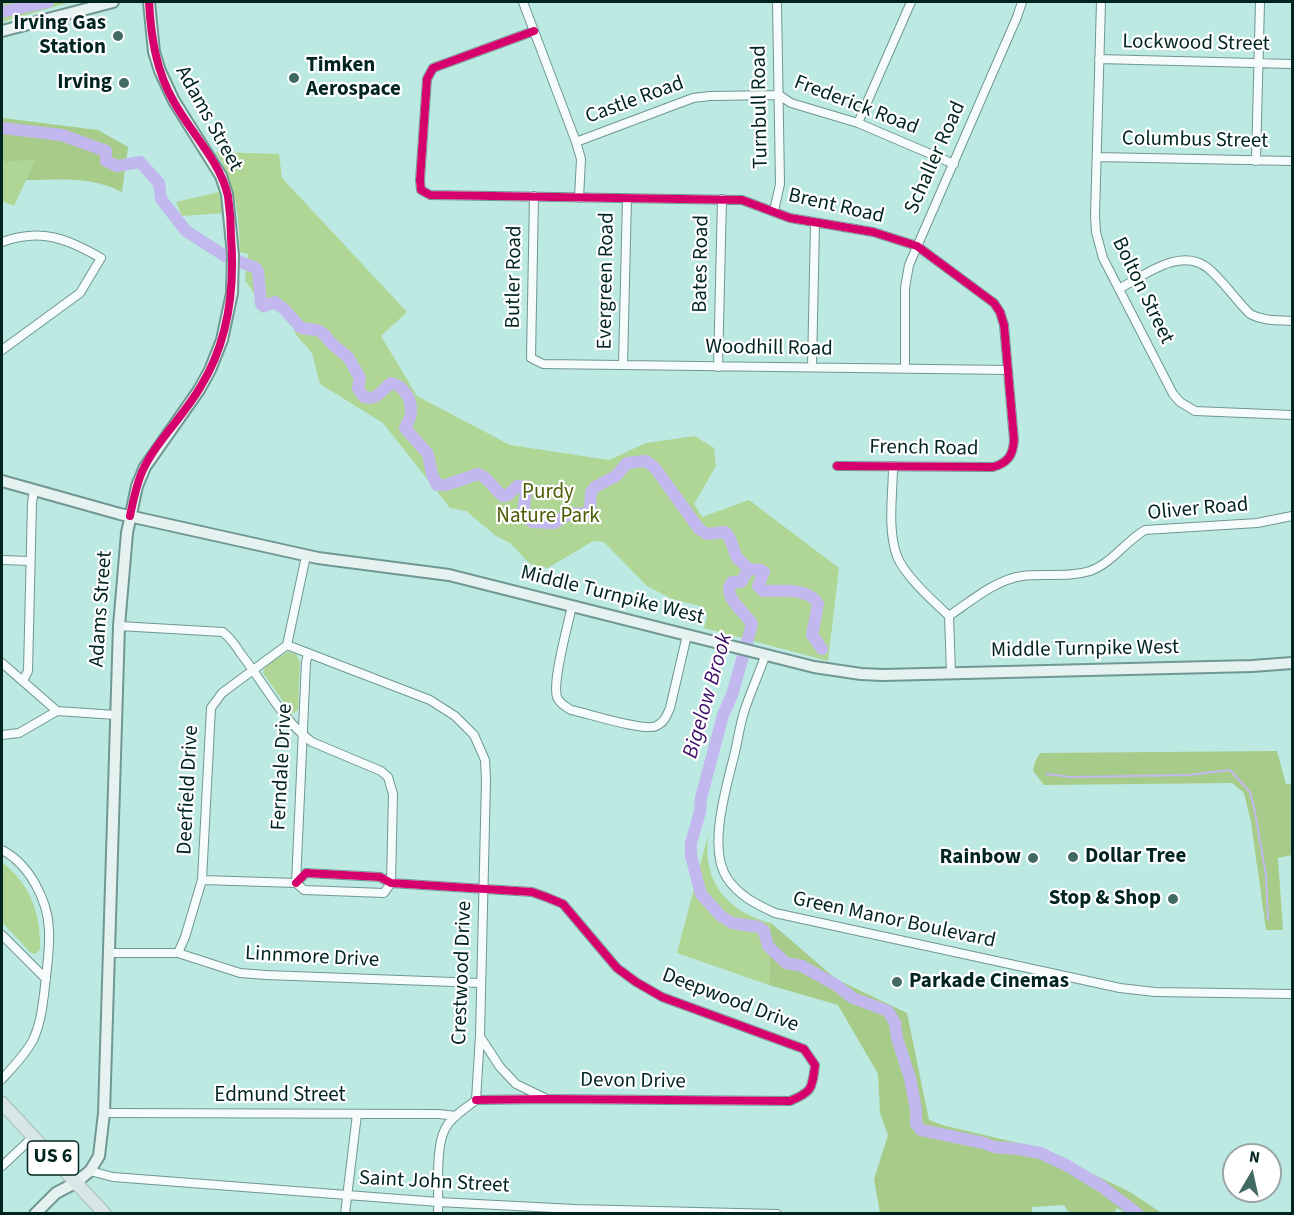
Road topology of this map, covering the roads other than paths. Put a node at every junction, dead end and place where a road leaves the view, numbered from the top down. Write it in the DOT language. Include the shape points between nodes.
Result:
graph roads {
  1 [pos="113,2"];
  2 [pos="149,2"];
  3 [pos="523,2"];
  4 [pos="777,2"];
  5 [pos="911,2"];
  6 [pos="1022,2"];
  7 [pos="1101,2"];
  8 [pos="1260,2"];
  9 [pos="2,31"];
  10 [pos="534,31"];
  11 [pos="1099,59"];
  12 [pos="1258,63"];
  13 [pos="1293,64"];
  14 [pos="779,95"];
  15 [pos="858,123"];
  16 [pos="576,142"];
  17 [pos="1098,157"];
  18 [pos="1256,160"];
  19 [pos="1293,161"];
  20 [pos="954,164"];
  21 [pos="534,196"];
  22 [pos="579,198"];
  23 [pos="627,198"];
  24 [pos="722,199"];
  25 [pos="774,211"];
  26 [pos="815,224"];
  27 [pos="2,242"];
  28 [pos="917,246"];
  29 [pos="1119,289"];
  30 [pos="1293,321"];
  31 [pos="2,350"];
  32 [pos="531,358"];
  33 [pos="623,365"];
  34 [pos="718,367"];
  35 [pos="812,367"];
  36 [pos="905,369"];
  37 [pos="1008,370"];
  38 [pos="1293,415"];
  39 [pos="1009,459"];
  40 [pos="837,466"];
  41 [pos="893,466"];
  42 [pos="2,481"];
  43 [pos="34,490"];
  44 [pos="130,516"];
  45 [pos="1293,516"];
  46 [pos="306,555"];
  47 [pos="2,560"];
  48 [pos="30,561"];
  49 [pos="573,606"];
  50 [pos="949,616"];
  51 [pos="119,626"];
  52 [pos="687,635"];
  53 [pos="287,645"];
  54 [pos="308,653"];
  55 [pos="765,656"];
  56 [pos="2,663"];
  57 [pos="1293,663"];
  58 [pos="253,669"];
  59 [pos="951,673"];
  60 [pos="23,681"];
  61 [pos="57,711"];
  62 [pos="116,715"];
  63 [pos="2,735"];
  64 [pos="303,735"];
  65 [pos="2,850"];
  66 [pos="202,880"];
  67 [pos="296,883"];
  68 [pos="391,884"];
  69 [pos="483,889"];
  70 [pos="2,935"];
  71 [pos="108,953"];
  72 [pos="178,953"];
  73 [pos="46,979"];
  74 [pos="480,983"];
  75 [pos="1293,994"];
  76 [pos="480,1036"];
  77 [pos="2,1079"];
  78 [pos="548,1099"];
  79 [pos="476,1100"];
  80 [pos="790,1101"];
  81 [pos="2,1103"];
  82 [pos="104,1113"];
  83 [pos="357,1114"];
  84 [pos="456,1116"];
  85 [pos="33,1137"];
  86 [pos="2,1166"];
  87 [pos="90,1171"];
  88 [pos="75,1182"];
  89 [pos="346,1196"];
  90 [pos="438,1202"];
  91 [pos="575,1211"];
  92 [pos="687,1213"];
  93 [pos="35,1214"];
  94 [pos="105,1214"];
  95 [pos="345,1214"];
  96 [pos="438,1214"];
  97 [pos="777,1214"];
  1 -- 9 [label="main road"];
  2 -- 44 [label="main road, Adams Street" via="154,52 164,80 221,176 227,194 232,293 229,315 210,370 145,467"];
  3 -- 10 [label="street"];
  4 -- 14 [label="street, Turnbull Road"];
  5 -- 15 [label="street"];
  6 -- 20 [label="street, Schaller Road"];
  7 -- 11 [label="street, Bolton Street"];
  8 -- 12 [label="street"];
  10 -- 16 [label="street"];
  10 -- 21 [label="street, Brent Road" via="433,68 427,79 420,180 422,190 430,195"];
  11 -- 12 [label="street, Lockwood Street"];
  11 -- 17 [label="street, Bolton Street"];
  12 -- 13 [label="street, Lockwood Street"];
  12 -- 18 [label="street"];
  14 -- 15 [label="street, Frederick Road" via="791,103"];
  14 -- 16 [label="street, Castle Road" via="693,98"];
  14 -- 25 [label="street, Turnbull Road" via="780,184"];
  15 -- 20 [label="street, Frederick Road"];
  16 -- 22 [label="street" via="581,159"];
  17 -- 18 [label="street, Columbus Street"];
  17 -- 29 [label="street, Bolton Street" via="1096,232 1103,258"];
  18 -- 19 [label="street, Columbus Street"];
  20 -- 28 [label="street, Schaller Road"];
  21 -- 22 [label="street, Brent Road"];
  21 -- 32 [label="street, Butler Road"];
  22 -- 23 [label="street, Brent Road"];
  23 -- 24 [label="street, Brent Road"];
  23 -- 33 [label="street, Evergreen Road"];
  24 -- 25 [label="street, Brent Road" via="742,200"];
  24 -- 34 [label="street, Bates Road"];
  25 -- 26 [label="street, Brent Road"];
  26 -- 28 [label="street, Brent Road" via="873,232"];
  26 -- 35 [label="street"];
  27 -- 31 [label="street" via="34,235 54,236 101,258 80,293"];
  28 -- 36 [label="street, Schaller Road" via="905,288"];
  28 -- 37 [label="street, Brent Road" via="994,303 1004,325"];
  29 -- 30 [label="street" via="1174,261 1195,262 1207,267 1250,314"];
  29 -- 38 [label="street, Bolton Street" via="1173,394 1187,408 1213,413"];
  32 -- 33 [label="street, Woodhill Road" via="543,364"];
  33 -- 34 [label="street, Woodhill Road"];
  34 -- 35 [label="street, Woodhill Road"];
  35 -- 36 [label="street, Woodhill Road"];
  36 -- 37 [label="street, Woodhill Road"];
  37 -- 39 [label="street, Brent Road" via="1014,440"];
  39 -- 41 [label="street, French Road" via="993,467"];
  40 -- 41 [label="street, French Road"];
  41 -- 50 [label="street" via="892,525 897,557"];
  42 -- 43 [label="main road, Middle Turnpike West"];
  43 -- 44 [label="main road, Middle Turnpike West"];
  43 -- 48 [label="street"];
  44 -- 46 [label="main road, Middle Turnpike West"];
  44 -- 51 [label="main road, Adams Street"];
  45 -- 50 [label="street, Oliver Road" via="1249,524 1145,530 1091,571 1021,576 1005,581"];
  46 -- 49 [label="main road, Middle Turnpike West" via="449,575"];
  46 -- 53 [label="street"];
  47 -- 48 [label="street"];
  48 -- 60 [label="street" via="28,671"];
  49 -- 52 [label="main road, Middle Turnpike West"];
  49 -- 52 [label="street" via="556,682 562,704 643,728 656,727 666,719"];
  50 -- 59 [label="street"];
  51 -- 58 [label="street" via="223,632"];
  51 -- 62 [label="main road, Adams Street"];
  52 -- 55 [label="main road, Middle Turnpike West"];
  53 -- 54 [label="street, Crestwood Drive"];
  53 -- 58 [label="street, Deerfield Drive"];
  54 -- 64 [label="street, Ferndale Drive"];
  54 -- 69 [label="street, Crestwood Drive" via="430,700 455,716 474,735 485,760"];
  55 -- 59 [label="main road, Middle Turnpike West" via="861,674"];
  55 -- 75 [label="street, Green Manor Boulevard" via="744,712 723,802 719,842 726,877 755,904 775,913 1120,988"];
  56 -- 60 [label="street"];
  57 -- 59 [label="main road, Middle Turnpike West"];
  58 -- 64 [label="street"];
  58 -- 66 [label="street, Deerfield Drive" via="222,693 211,708"];
  60 -- 61 [label="street"];
  61 -- 62 [label="street"];
  61 -- 63 [label="street" via="19,733"];
  62 -- 71 [label="main road, Adams Street"];
  64 -- 67 [label="street, Ferndale Drive"];
  64 -- 68 [label="street" via="388,777 393,794"];
  65 -- 73 [label="street" via="34,882 45,908 49,929"];
  66 -- 67 [label="street, Deepwood Drive"];
  66 -- 72 [label="street, Deerfield Drive"];
  67 -- 68 [label="street, Deepwood Drive" via="306,873 380,877"];
  67 -- 68 [label="street, Deepwood Drive" via="304,890 384,893"];
  68 -- 69 [label="street, Deepwood Drive"];
  69 -- 74 [label="street, Crestwood Drive"];
  69 -- 80 [label="street, Deepwood Drive" via="532,892 562,904 617,968 636,982 662,997 804,1049 815,1065 813,1083 806,1095"];
  70 -- 73 [label="street"];
  71 -- 72 [label="street, Linnmore Drive"];
  71 -- 82 [label="main road, Adams Street"];
  72 -- 74 [label="street, Linnmore Drive" via="240,973"];
  73 -- 77 [label="street" via="34,1038"];
  74 -- 76 [label="street, Crestwood Drive"];
  76 -- 78 [label="street, Devon Drive" via="516,1084"];
  76 -- 79 [label="street, Crestwood Drive"];
  78 -- 79 [label="street, Devon Drive"];
  78 -- 80 [label="street, Devon Drive"];
  79 -- 84 [label="street"];
  81 -- 85 [label="main road, US 6"];
  82 -- 83 [label="street, Edmund Street"];
  82 -- 87 [label="main road, Adams Street" via="99,1156"];
  83 -- 84 [label="street, Edmund Street"];
  83 -- 89 [label="street"];
  84 -- 90 [label="street" via="445,1128 440,1145"];
  85 -- 86 [label="street"];
  85 -- 88 [label="main road, US 6"];
  87 -- 88 [label="main road"];
  87 -- 89 [label="street, Saint John Street" via="113,1177"];
  88 -- 93 [label="main road" via="56,1193"];
  88 -- 94 [label="main road, US 6"];
  89 -- 90 [label="street, Saint John Street"];
  89 -- 95 [label="street"];
  90 -- 91 [label="street, Saint John Street"];
  90 -- 96 [label="street"];
  91 -- 92 [label="street, Saint John Street"];
  92 -- 97 [label="street, Saint John Street"];
}
